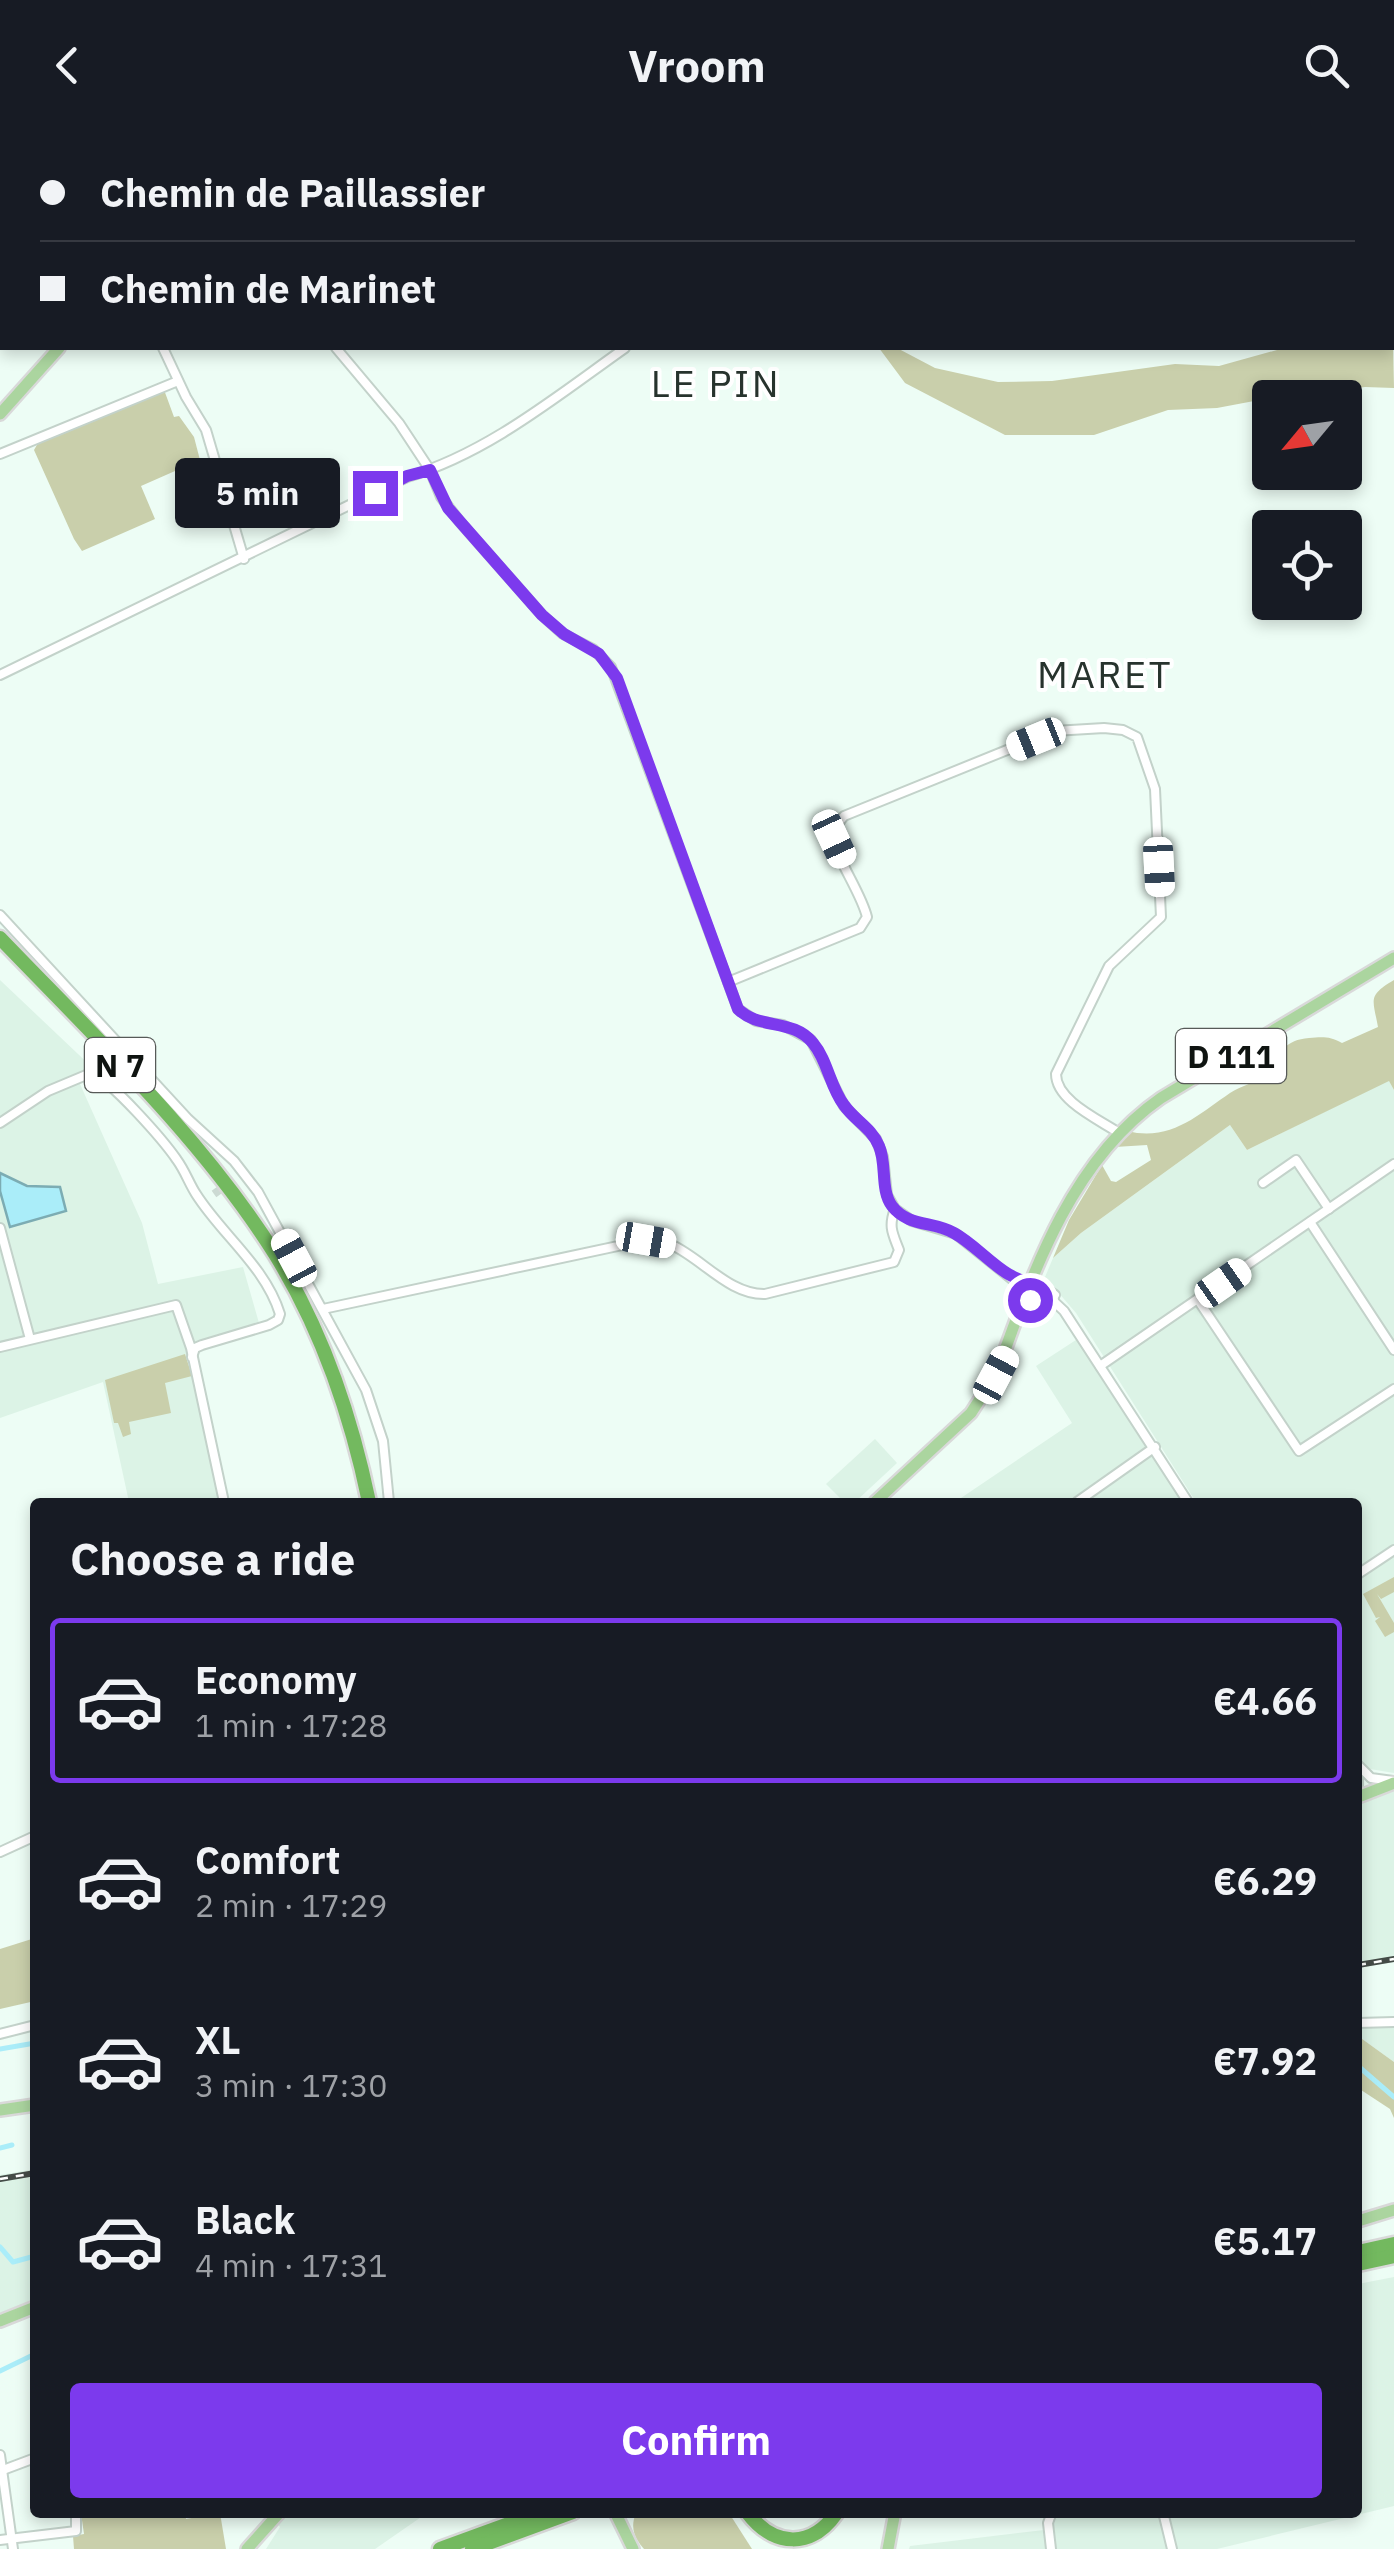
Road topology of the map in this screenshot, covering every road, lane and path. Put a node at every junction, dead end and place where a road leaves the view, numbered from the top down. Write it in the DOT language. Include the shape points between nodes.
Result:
graph roads {
  1 [pos="58,350"];
  2 [pos="164,350"];
  3 [pos="338,350"];
  4 [pos="621,350"];
  5 [pos="178,381"];
  6 [pos="0,414"];
  7 [pos="0,454"];
  8 [pos="430,470"];
  9 [pos="244,558"];
  10 [pos="0,674"];
  11 [pos="0,915"];
  12 [pos="0,938"];
  13 [pos="0,950"];
  14 [pos="1394,958"];
  15 [pos="728,982"];
  16 [pos="0,1123"];
  17 [pos="1120,1134"];
  18 [pos="1394,1164"];
  19 [pos="242,1172"];
  20 [pos="231,1181"];
  21 [pos="1263,1183"];
  22 [pos="214,1194"];
  23 [pos="203,1203"];
  24 [pos="895,1209"];
  25 [pos="1329,1209"];
  26 [pos="1310,1222"];
  27 [pos="0,1228"];
  28 [pos="1033,1288"];
  29 [pos="1198,1300"];
  30 [pos="323,1309"];
  31 [pos="30,1339"];
  32 [pos="0,1348"];
  33 [pos="1394,1350"];
  34 [pos="192,1357"];
  35 [pos="1102,1365"];
  36 [pos="1394,1389"];
  37 [pos="1155,1447"];
  38 [pos="223,1498"];
  39 [pos="359,1498"];
  40 [pos="368,1498"];
  41 [pos="389,1498"];
  42 [pos="879,1498"];
  43 [pos="1084,1498"];
  44 [pos="1187,1498"];
  45 [pos="1394,1550"];
  46 [pos="1362,1571"];
  47 [pos="1394,1782"];
  48 [pos="1364,1785"];
  49 [pos="30,1838"];
  50 [pos="0,1852"];
  51 [pos="1394,2022"];
  52 [pos="1362,2023"];
  53 [pos="30,2025"];
  54 [pos="0,2034"];
  55 [pos="30,2106"];
  56 [pos="0,2110"];
  57 [pos="1394,2210"];
  58 [pos="1362,2220"];
  59 [pos="1394,2244"];
  60 [pos="1362,2251"];
  61 [pos="1394,2256"];
  62 [pos="1362,2263"];
  63 [pos="30,2309"];
  64 [pos="0,2321"];
  65 [pos="0,2455"];
  66 [pos="30,2461"];
  67 [pos="2,2476"];
  68 [pos="76,2518"];
  69 [pos="277,2518"];
  70 [pos="279,2518"];
  71 [pos="520,2518"];
  72 [pos="528,2518"];
  73 [pos="554,2518"];
  74 [pos="618,2518"];
  75 [pos="754,2518"];
  76 [pos="830,2518"];
  77 [pos="894,2518"];
  78 [pos="1050,2518"];
  79 [pos="1164,2518"];
  80 [pos="12,2538"];
  81 [pos="0,2540"];
  82 [pos="470,2544"];
  83 [pos="13,2549"];
  84 [pos="247,2549"];
  85 [pos="256,2549"];
  86 [pos="440,2549"];
  87 [pos="632,2549"];
  88 [pos="888,2549"];
  89 [pos="1050,2549"];
  90 [pos="1172,2549"];
  1 -- 6 [label="main road"];
  2 -- 5 [label="street"];
  3 -- 8 [label="street"];
  4 -- 8 [label="street" via="497,437"];
  5 -- 7 [label="street"];
  5 -- 9 [label="street" via="206,430"];
  8 -- 9 [label="street"];
  8 -- 15 [label="street" via="448,508 542,615 612,668"];
  9 -- 10 [label="street"];
  11 -- 19 [label="street"];
  12 -- 40 [label="highway, N 7" via="200,1153 274,1254 333,1373"];
  13 -- 39 [label="highway, N 7" via="176,1140 250,1233 319,1363"];
  14 -- 17 [label="main road, D 111" via="1161,1098"];
  15 -- 17 [label="street" via="860,928 867,917 864,903 834,839 844,816 1054,731 1123,730 1137,737 1156,789 1161,917 1109,966 1056,1074 1066,1096"];
  15 -- 24 [label="street" via="749,1018 811,1040 844,1106 876,1139"];
  16 -- 23 [label="street" via="48,1091 97,1075 164,1143"];
  17 -- 28 [label="main road, D 111" via="1086,1176"];
  18 -- 25 [label="street"];
  19 -- 20 [label="street"];
  19 -- 30 [label="street"];
  21 -- 25 [label="street" via="1296,1160"];
  22 -- 23 [label="street"];
  23 -- 34 [label="street" via="250,1260 280,1314 269,1325 195,1348"];
  24 -- 28 [label="street" via="956,1234"];
  24 -- 30 [label="street" via="894,1262 765,1294 728,1282 669,1244 646,1240"];
  25 -- 26 [label="street"];
  26 -- 29 [label="street"];
  26 -- 33 [label="street"];
  27 -- 31 [label="street"];
  28 -- 35 [label="street" via="1073,1315"];
  28 -- 42 [label="main road, D 111" via="980,1401"];
  29 -- 35 [label="street"];
  29 -- 36 [label="street" via="1299,1451"];
  30 -- 41 [label="street" via="375,1414"];
  31 -- 32 [label="street"];
  31 -- 34 [label="street" via="172,1304"];
  34 -- 38 [label="street"];
  35 -- 37 [label="street"];
  37 -- 43 [label="street"];
  37 -- 44 [label="street"];
  45 -- 46 [label="street"];
  47 -- 48 [label="main road"];
  49 -- 50 [label="street"];
  51 -- 52 [label="street"];
  53 -- 54 [label="street"];
  55 -- 56 [label="main road"];
  57 -- 58 [label="main road"];
  59 -- 60 [label="highway"];
  61 -- 62 [label="highway"];
  63 -- 64 [label="main road"];
  65 -- 67 [label="street"];
  66 -- 67 [label="street"];
  67 -- 80 [label="street"];
  68 -- 80 [label="street" via="76,2531"];
  69 -- 84 [label="main road"];
  70 -- 85 [label="main road"];
  71 -- 82 [label="highway"];
  72 -- 82 [label="highway"];
  73 -- 82 [label="highway"];
  74 -- 87 [label="main road"];
  75 -- 76 [label="highway" via="769,2536 790,2542 818,2534"];
  77 -- 88 [label="main road"];
  78 -- 89 [label="street"];
  79 -- 90 [label="street"];
  80 -- 81 [label="street"];
  80 -- 83 [label="street"];
  82 -- 86 [label="highway"];
}
